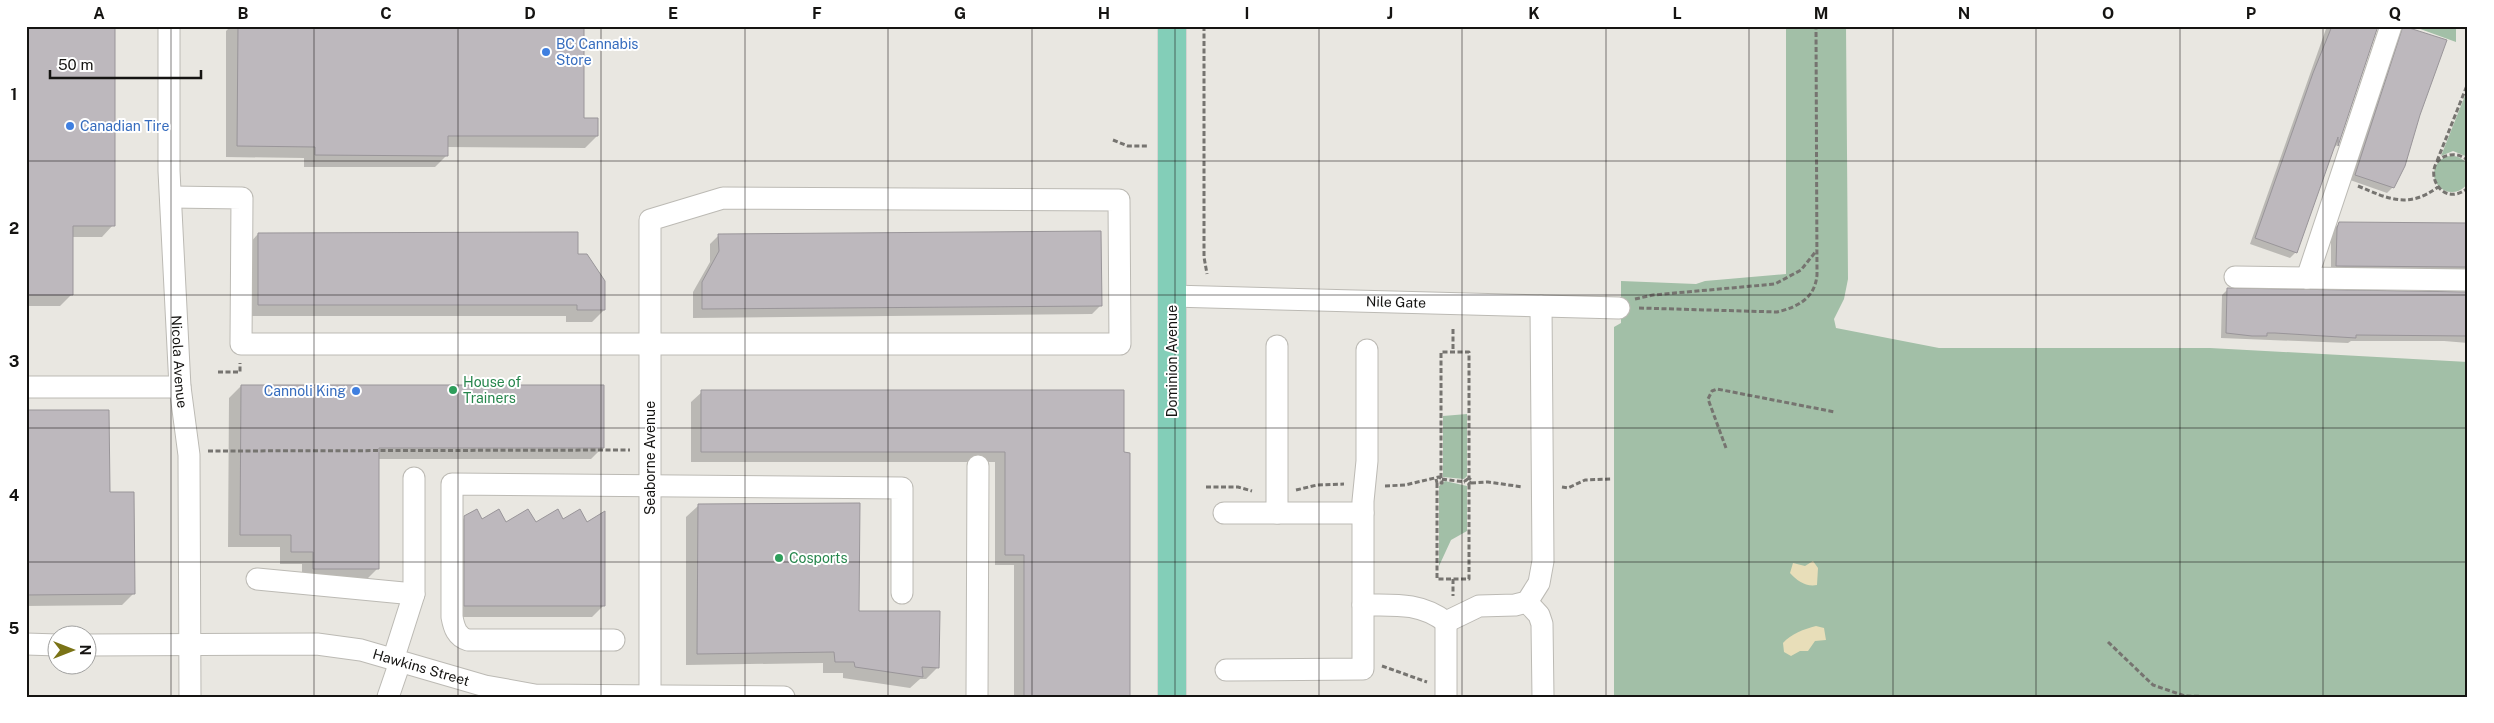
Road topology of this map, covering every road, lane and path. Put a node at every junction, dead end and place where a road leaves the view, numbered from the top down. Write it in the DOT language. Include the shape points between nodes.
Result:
graph roads {
  1 [pos="169,26"];
  2 [pos="1172,26"];
  3 [pos="1204,26"];
  4 [pos="1816,26"];
  5 [pos="2391,26"];
  6 [pos="2468,82"];
  7 [pos="1113,140"];
  8 [pos="1172,146"];
  9 [pos="2468,161"];
  10 [pos="2436,164"];
  11 [pos="2338,179"];
  12 [pos="2438,187"];
  13 [pos="2467,189"];
  14 [pos="171,197"];
  15 [pos="1818,249"];
  16 [pos="1207,274"];
  17 [pos="2235,278"];
  18 [pos="2307,278"];
  19 [pos="2468,280"];
  20 [pos="1172,296"];
  21 [pos="1542,306"];
  22 [pos="1619,308"];
  23 [pos="1453,330"];
  24 [pos="650,344"];
  25 [pos="1277,346"];
  26 [pos="1368,350"];
  27 [pos="1453,352"];
  28 [pos="218,372"];
  29 [pos="240,372"];
  30 [pos="26,387"];
  31 [pos="180,387"];
  32 [pos="1835,412"];
  33 [pos="1726,448"];
  34 [pos="650,450"];
  35 [pos="188,451"];
  36 [pos="978,466"];
  37 [pos="414,478"];
  38 [pos="1442,478"];
  39 [pos="1436,479"];
  40 [pos="1611,479"];
  41 [pos="1437,483"];
  42 [pos="1469,483"];
  43 [pos="1348,484"];
  44 [pos="1382,486"];
  45 [pos="1557,486"];
  46 [pos="650,487"];
  47 [pos="1206,487"];
  48 [pos="1526,487"];
  49 [pos="1258,492"];
  50 [pos="1291,492"];
  51 [pos="1224,513"];
  52 [pos="1277,513"];
  53 [pos="1363,513"];
  54 [pos="257,579"];
  55 [pos="1453,579"];
  56 [pos="902,593"];
  57 [pos="414,594"];
  58 [pos="1453,599"];
  59 [pos="1527,602"];
  60 [pos="1363,605"];
  61 [pos="1446,622"];
  62 [pos="614,640"];
  63 [pos="2108,642"];
  64 [pos="26,644"];
  65 [pos="48,645"];
  66 [pos="98,645"];
  67 [pos="190,645"];
  68 [pos="397,661"];
  69 [pos="1363,667"];
  70 [pos="1226,670"];
  71 [pos="1430,682"];
  72 [pos="650,696"];
  73 [pos="190,697"];
  74 [pos="388,697"];
  75 [pos="784,697"];
  76 [pos="977,697"];
  77 [pos="1172,697"];
  78 [pos="1446,697"];
  79 [pos="1543,697"];
  80 [pos="2224,697"];
  1 -- 14 [label="street, Nicola Avenue"];
  2 -- 8 [label="main road, Dominion Avenue"];
  3 -- 16 [label="path" via="1204,257"];
  4 -- 15 [label="path"];
  5 -- 11 [label="street"];
  6 -- 10 [label="path"];
  7 -- 8 [label="path" via="1128,146"];
  8 -- 20 [label="main road, Dominion Avenue"];
  9 -- 10 [label="path" via="2453,154"];
  10 -- 12 [label="path" via="2433,177"];
  11 -- 12 [label="path" via="2399,200 2420,198"];
  11 -- 18 [label="street"];
  12 -- 13 [label="path" via="2450,194"];
  14 -- 24 [label="street" via="242,198 241,344"];
  14 -- 31 [label="street, Nicola Avenue"];
  15 -- 22 [label="path" via="1801,270 1775,284 1652,295 1632,300"];
  15 -- 22 [label="path" via="1818,275 1814,290 1787,310"];
  17 -- 18 [label="street"];
  18 -- 19 [label="street"];
  20 -- 21 [label="street, Nile Gate"];
  20 -- 77 [label="main road, Dominion Avenue"];
  21 -- 22 [label="street, Nile Gate"];
  21 -- 59 [label="street" via="1543,561 1539,583"];
  23 -- 27 [label="path"];
  24 -- 24 [label="street, Seaborne Avenue" via="650,220 723,198 1119,200 1120,344"];
  24 -- 34 [label="street, Seaborne Avenue"];
  25 -- 52 [label="street"];
  26 -- 53 [label="street"];
  27 -- 38 [label="path" via="1441,352"];
  27 -- 42 [label="path" via="1469,352"];
  28 -- 29 [label="path"];
  30 -- 31 [label="street"];
  31 -- 35 [label="street, Nicola Avenue"];
  32 -- 33 [label="path" via="1717,389 1708,399"];
  34 -- 35 [label="path"];
  34 -- 46 [label="street, Seaborne Avenue"];
  35 -- 67 [label="street, Nicola Avenue"];
  36 -- 76 [label="street"];
  37 -- 57 [label="street"];
  38 -- 39 [label="path"];
  38 -- 41 [label="path" via="1442,483"];
  38 -- 42 [label="path"];
  39 -- 41 [label="path"];
  39 -- 44 [label="path"];
  40 -- 45 [label="path" via="1585,480 1568,488"];
  41 -- 55 [label="path" via="1437,579"];
  42 -- 48 [label="path"];
  42 -- 55 [label="path" via="1469,579"];
  43 -- 50 [label="path" via="1317,484"];
  46 -- 56 [label="street" via="902,488"];
  46 -- 62 [label="street" via="452,484 452,617 453,626 460,636 468,640"];
  46 -- 72 [label="street, Seaborne Avenue"];
  47 -- 49 [label="path" via="1238,487"];
  51 -- 52 [label="street"];
  52 -- 53 [label="street"];
  53 -- 60 [label="street"];
  54 -- 57 [label="street"];
  55 -- 58 [label="path"];
  57 -- 68 [label="street"];
  59 -- 61 [label="street" via="1479,606"];
  59 -- 79 [label="street" via="1539,615 1542,624"];
  60 -- 61 [label="street" via="1417,606"];
  60 -- 69 [label="street"];
  61 -- 78 [label="street"];
  63 -- 80 [label="path" via="2153,685 2185,696"];
  64 -- 65 [label="street"];
  66 -- 67 [label="street, Hawkins Street"];
  67 -- 68 [label="street, Hawkins Street" via="317,644 362,650"];
  67 -- 73 [label="street, Nicola Avenue"];
  68 -- 72 [label="street, Hawkins Street" via="485,686 535,695"];
  68 -- 74 [label="street"];
  69 -- 70 [label="street"];
  69 -- 71 [label="path" via="1384,666"];
  72 -- 75 [label="street, Hawkins Street"];
}
